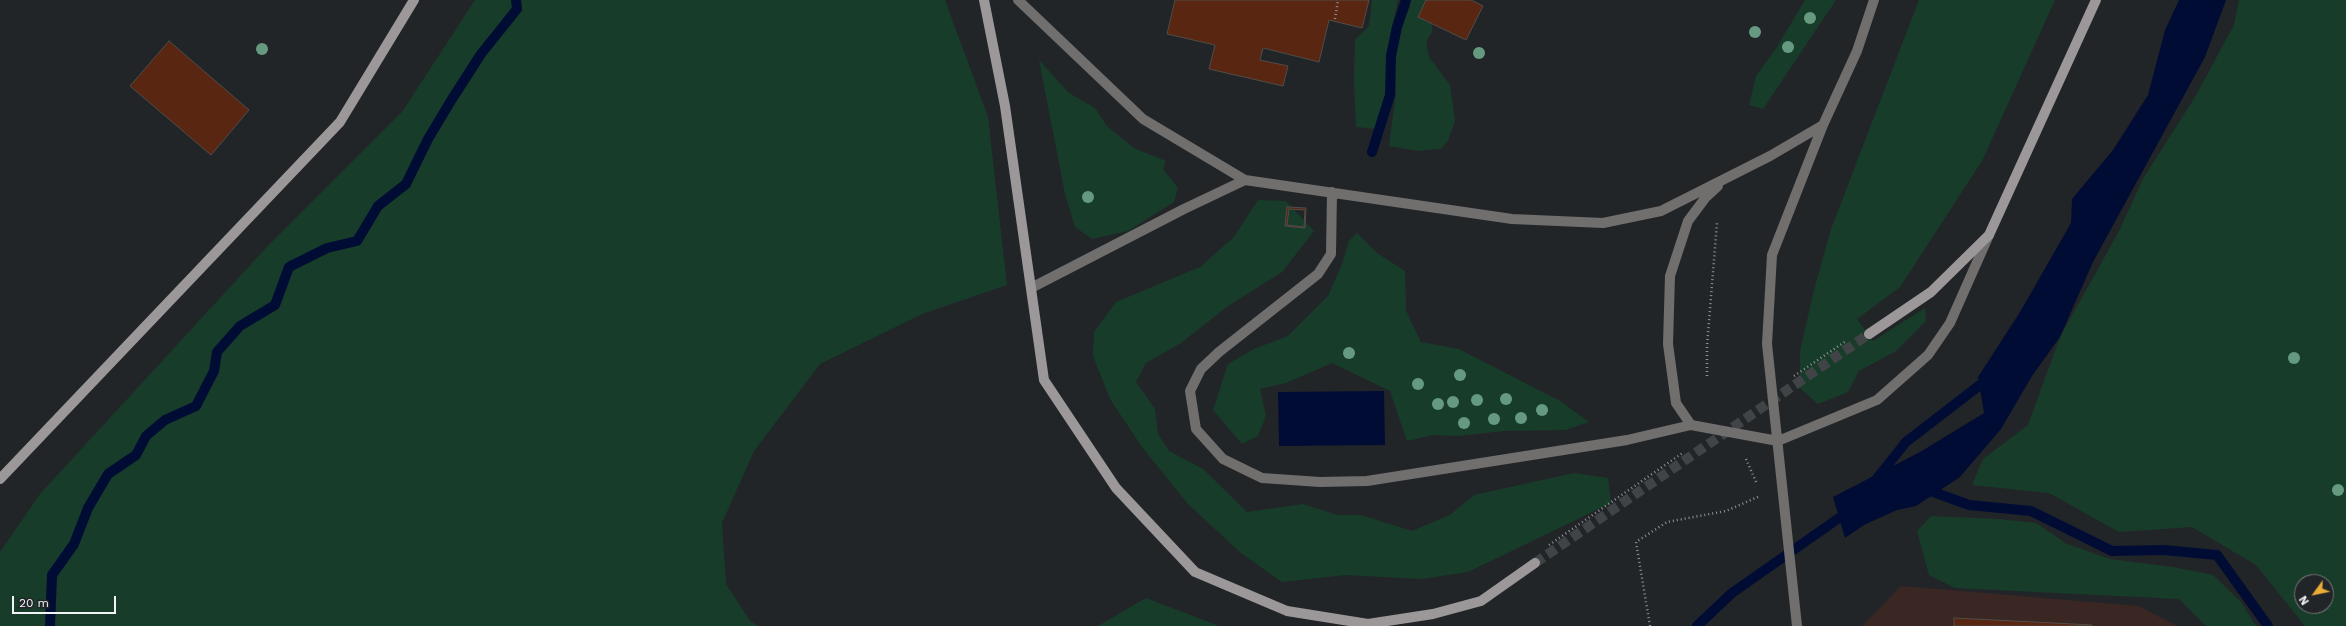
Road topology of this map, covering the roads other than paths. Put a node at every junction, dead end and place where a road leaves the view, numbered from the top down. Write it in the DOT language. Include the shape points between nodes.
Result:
graph roads {
  1 [pos="414,0"];
  2 [pos="984,0"];
  3 [pos="1018,0"];
  4 [pos="1874,0"];
  5 [pos="2096,0"];
  6 [pos="1823,125"];
  7 [pos="1730,176"];
  8 [pos="1245,180"];
  9 [pos="1332,192"];
  10 [pos="1989,235"];
  11 [pos="1031,288"];
  12 [pos="1869,334"];
  13 [pos="1691,425"];
  14 [pos="1778,441"];
  15 [pos="0,479"];
  16 [pos="1535,563"];
  17 [pos="1797,626"];
  1 -- 15 [label="street" via="340,122"];
  2 -- 11 [label="street" via="1005,106"];
  3 -- 8 [label="street" via="1143,120"];
  4 -- 6 [label="street" via="1857,51"];
  5 -- 10 [label="street"];
  6 -- 7 [label="street"];
  6 -- 14 [label="street" via="1772,255 1767,344"];
  7 -- 9 [label="street" via="1661,212 1603,223 1512,219"];
  7 -- 13 [label="street" via="1706,197 1688,221 1670,276 1668,344 1676,403"];
  8 -- 9 [label="street"];
  8 -- 11 [label="street"];
  9 -- 13 [label="street" via="1331,254 1318,274 1218,352 1202,370 1190,391 1196,429 1223,459 1262,478 1320,482 1367,481 1627,440"];
  10 -- 12 [label="street" via="1931,292"];
  10 -- 14 [label="street" via="1950,323 1928,355 1877,400"];
  11 -- 16 [label="street" via="1044,380 1116,488 1195,572 1287,611 1368,624 1433,614 1481,601"];
  13 -- 14 [label="street"];
  14 -- 17 [label="street"];
}
